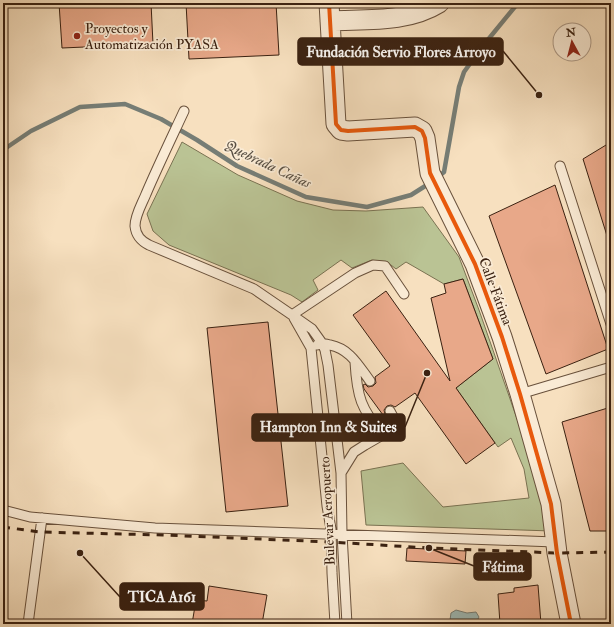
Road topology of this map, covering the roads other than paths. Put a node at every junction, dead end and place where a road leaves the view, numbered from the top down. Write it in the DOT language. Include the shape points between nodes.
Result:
graph roads {
  1 [pos="439,3"];
  2 [pos="414,9"];
  3 [pos="330,12"];
  4 [pos="184,112"];
  5 [pos="560,166"];
  6 [pos="404,294"];
  7 [pos="292,315"];
  8 [pos="611,324"];
  9 [pos="322,343"];
  10 [pos="310,348"];
  11 [pos="355,362"];
  12 [pos="611,367"];
  13 [pos="370,381"];
  14 [pos="520,394"];
  15 [pos="390,411"];
  16 [pos="383,435"];
  17 [pos="341,473"];
  18 [pos="3,510"];
  19 [pos="42,518"];
  20 [pos="331,534"];
  21 [pos="342,534"];
  22 [pos="555,542"];
  23 [pos="28,624"];
  24 [pos="335,624"];
  25 [pos="347,624"];
  26 [pos="571,624"];
  1 -- 2 [label="street" via="432,7"];
  2 -- 3 [label="street" via="402,17"];
  3 -- 14 [label="street, Calle Fátima" via="336,124 341,130 348,131 415,126 422,130 430,173 475,264"];
  4 -- 7 [label="lane, Bulevar Aeropuerto" via="137,217 137,235 142,241 254,289"];
  5 -- 8 [label="lane"];
  6 -- 7 [label="lane" via="384,266 373,265 355,273"];
  7 -- 9 [label="lane, Bulevar Aeropuerto" via="312,329"];
  7 -- 10 [label="lane, Bulevar Aeropuerto"];
  9 -- 10 [label="lane"];
  9 -- 11 [label="lane" via="338,346"];
  9 -- 17 [label="lane, Bulevar Aeropuerto" via="328,365"];
  10 -- 20 [label="lane, Bulevar Aeropuerto"];
  11 -- 13 [label="lane"];
  11 -- 16 [label="lane" via="360,402"];
  12 -- 14 [label="lane"];
  14 -- 22 [label="street, Calle Fátima" via="551,504"];
  15 -- 16 [label="lane" via="398,426"];
  16 -- 17 [label="lane" via="354,452"];
  17 -- 21 [label="lane, Bulevar Aeropuerto"];
  18 -- 19 [label="lane"];
  19 -- 20 [label="lane" via="155,528"];
  19 -- 23 [label="lane"];
  20 -- 21 [label="lane"];
  20 -- 24 [label="lane, Bulevar Aeropuerto"];
  21 -- 22 [label="lane"];
  21 -- 25 [label="lane, Bulevar Aeropuerto"];
  22 -- 26 [label="street, Calle Fátima"];
}
